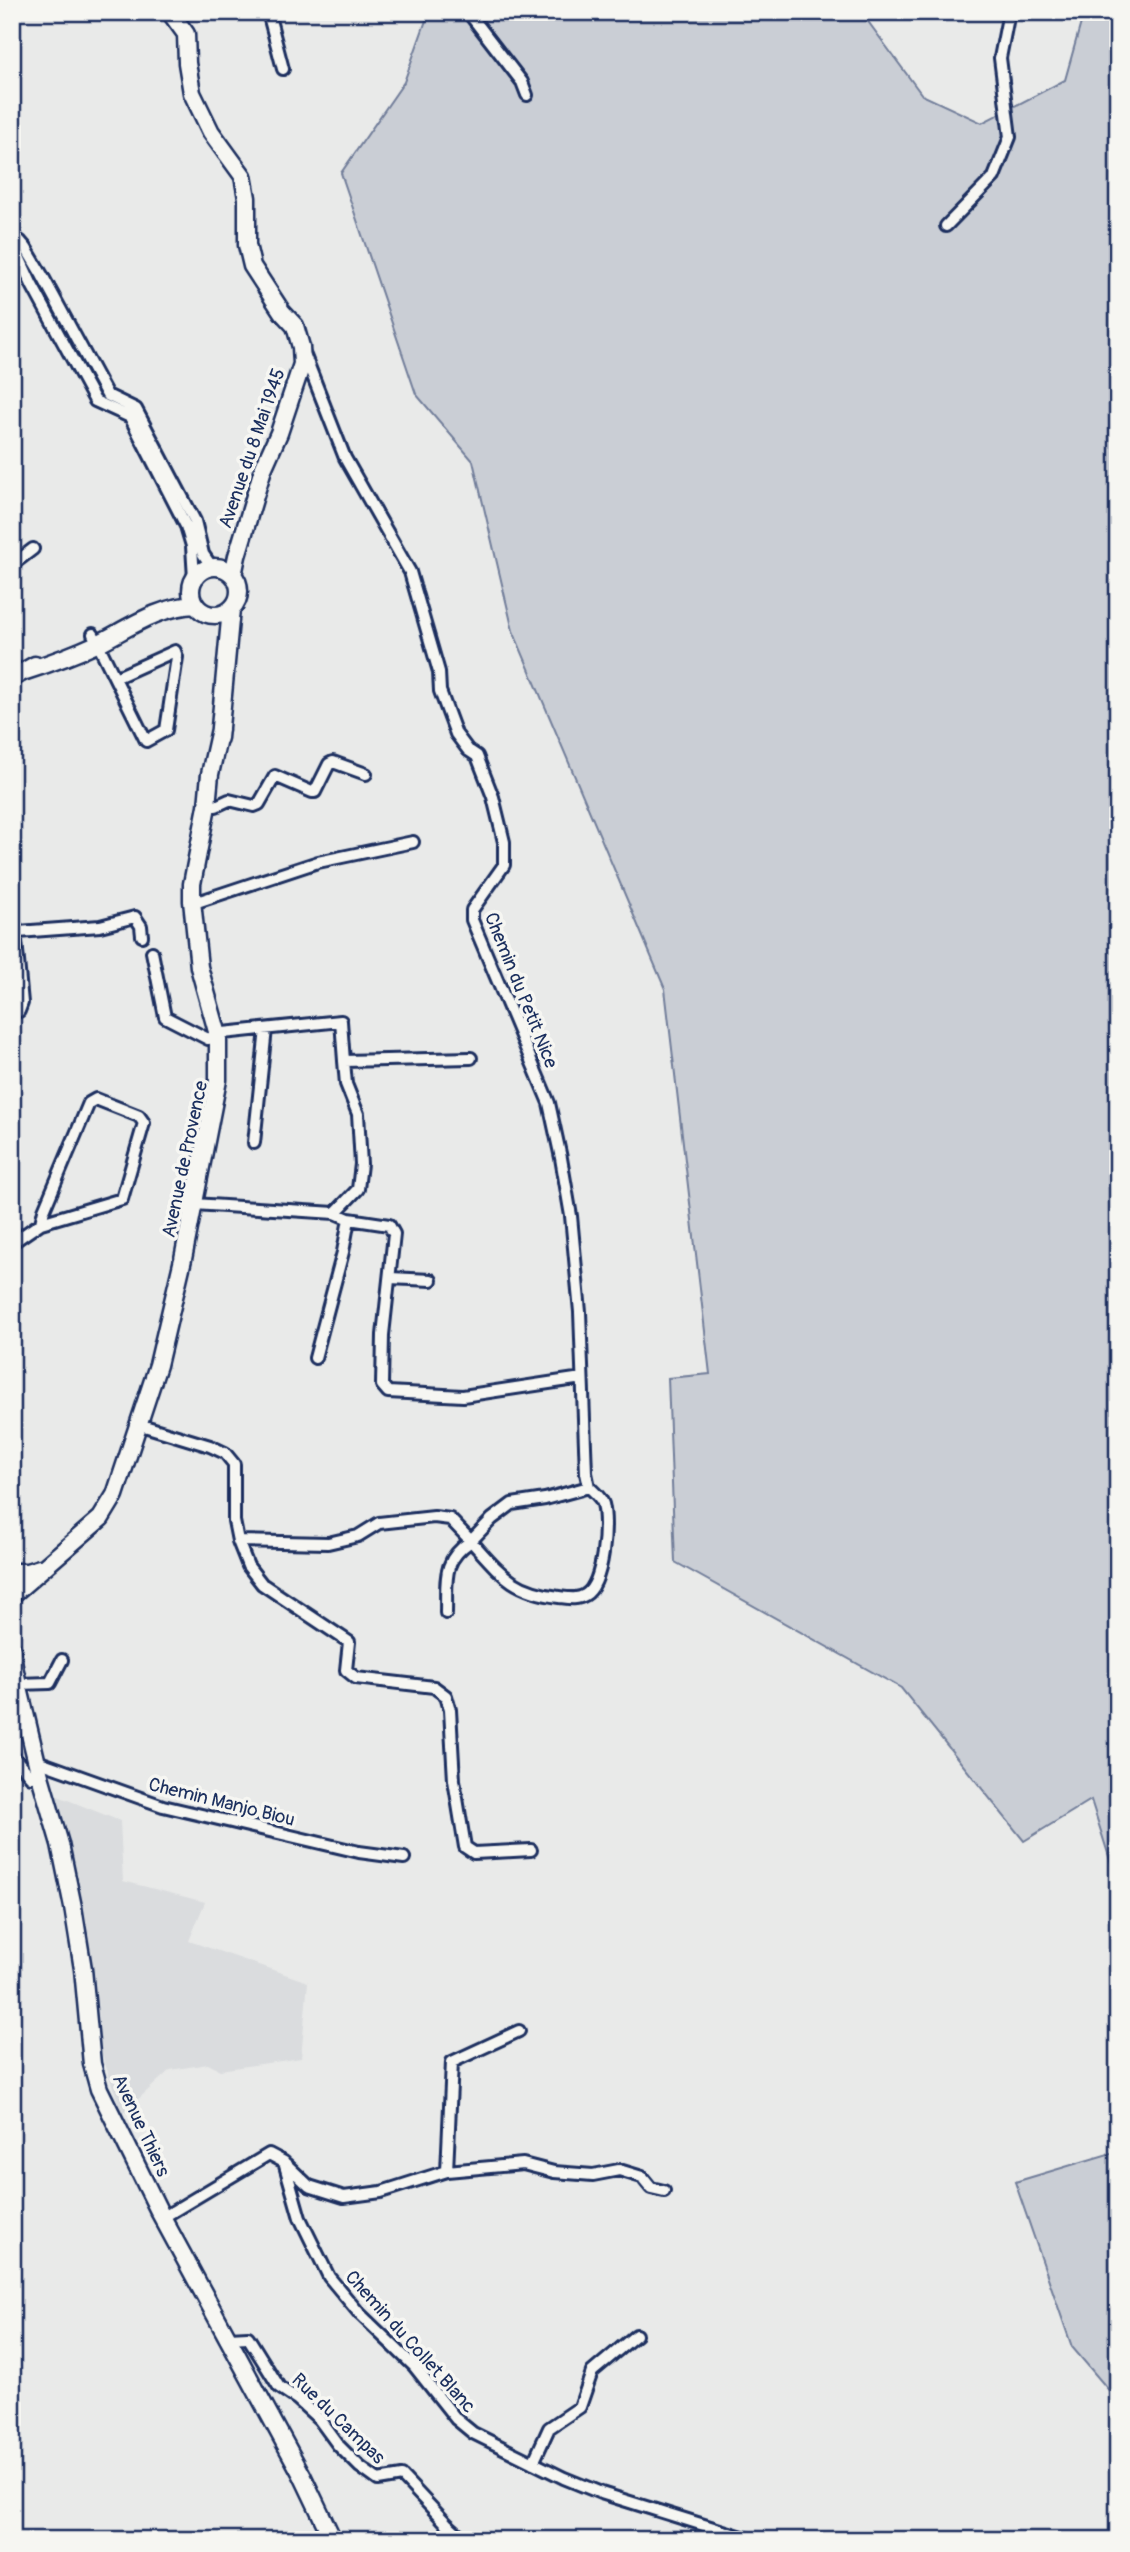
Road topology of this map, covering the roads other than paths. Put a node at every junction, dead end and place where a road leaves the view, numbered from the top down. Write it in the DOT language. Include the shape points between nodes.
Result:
graph roads {
  1 [pos="170,12"];
  2 [pos="268,12"];
  3 [pos="468,12"];
  4 [pos="1009,12"];
  5 [pos="283,69"];
  6 [pos="527,95"];
  7 [pos="946,226"];
  8 [pos="301,347"];
  9 [pos="33,549"];
  10 [pos="12,565"];
  11 [pos="222,570"];
  12 [pos="194,591"];
  13 [pos="223,612"];
  14 [pos="95,639"];
  15 [pos="19,674"];
  16 [pos="115,678"];
  17 [pos="366,774"];
  18 [pos="212,806"];
  19 [pos="413,842"];
  20 [pos="196,901"];
  21 [pos="12,919"];
  22 [pos="18,932"];
  23 [pos="142,936"];
  24 [pos="152,952"];
  25 [pos="12,1012"];
  26 [pos="267,1029"];
  27 [pos="221,1034"];
  28 [pos="471,1058"];
  29 [pos="344,1061"];
  30 [pos="254,1143"];
  31 [pos="196,1205"];
  32 [pos="335,1213"];
  33 [pos="349,1219"];
  34 [pos="41,1223"];
  35 [pos="12,1243"];
  36 [pos="390,1278"];
  37 [pos="431,1280"];
  38 [pos="315,1358"];
  39 [pos="582,1378"];
  40 [pos="138,1422"];
  41 [pos="589,1488"];
  42 [pos="471,1541"];
  43 [pos="238,1542"];
  44 [pos="43,1567"];
  45 [pos="12,1572"];
  46 [pos="12,1595"];
  47 [pos="446,1613"];
  48 [pos="12,1649"];
  49 [pos="62,1660"];
  50 [pos="18,1684"];
  51 [pos="12,1755"];
  52 [pos="38,1768"];
  53 [pos="531,1850"];
  54 [pos="404,1858"];
  55 [pos="519,2031"];
  56 [pos="284,2162"];
  57 [pos="447,2171"];
  58 [pos="664,2191"];
  59 [pos="162,2218"];
  60 [pos="636,2335"];
  61 [pos="229,2338"];
  62 [pos="533,2463"];
  63 [pos="333,2540"];
  64 [pos="465,2540"];
  65 [pos="752,2540"];
  1 -- 8 [label="street, Avenue du 8 Mai 1945" via="186,34 192,93 211,132 243,176 252,266 295,326"];
  2 -- 5 [label="street"];
  3 -- 6 [label="street"];
  4 -- 7 [label="street" via="1000,58 1010,137 994,177"];
  8 -- 11 [label="street, Avenue du 8 Mai 1945" via="302,364 237,556"];
  8 -- 39 [label="street, Chemin du Petit Nice" via="345,458 410,572 439,672 440,691 456,734 477,756 493,797 504,842 504,865 472,910 472,920 549,1103 571,1216"];
  9 -- 10 [label="street"];
  11 -- 12 [label="street" via="199,573"];
  11 -- 12 [label="street" via="203,554 195,521 136,409 107,395 26,248 14,239 32,285 95,401 130,418 186,526 192,546"];
  11 -- 13 [label="street" via="239,589"];
  12 -- 13 [label="street" via="209,614"];
  12 -- 14 [label="street" via="177,606"];
  13 -- 18 [label="street, Avenue de Provence" via="228,638 220,729 210,774"];
  14 -- 15 [label="street"];
  14 -- 16 [label="street"];
  16 -- 16 [label="street" via="146,741 166,730 175,651"];
  17 -- 18 [label="street" via="333,762 315,792 275,776 259,804 229,800"];
  18 -- 20 [label="street, Avenue de Provence" via="192,884"];
  19 -- 20 [label="street" via="318,862"];
  20 -- 27 [label="street, Avenue de Provence" via="199,967"];
  21 -- 22 [label="street"];
  22 -- 23 [label="street" via="100,926 135,917"];
  22 -- 25 [label="street" via="22,1003 19,1011"];
  24 -- 27 [label="street" via="165,1017 208,1039"];
  26 -- 27 [label="street"];
  26 -- 29 [label="street" via="341,1021"];
  26 -- 30 [label="street"];
  27 -- 31 [label="street, Avenue de Provence" via="218,1080"];
  28 -- 29 [label="street"];
  29 -- 32 [label="street" via="345,1084 358,1114 361,1164 358,1189"];
  31 -- 32 [label="street"];
  31 -- 40 [label="street, Avenue de Provence" via="158,1365"];
  32 -- 33 [label="street"];
  33 -- 36 [label="street" via="389,1225 394,1234"];
  33 -- 38 [label="street"];
  34 -- 34 [label="street" via="122,1199 144,1123 139,1116 96,1099 89,1104"];
  34 -- 35 [label="street"];
  36 -- 37 [label="street"];
  36 -- 39 [label="street" via="382,1385 388,1392 463,1396"];
  39 -- 41 [label="street, Chemin du Petit Nice"];
  40 -- 43 [label="street" via="225,1453 234,1464"];
  40 -- 44 [label="street, Avenue de Provence" via="115,1494 101,1518"];
  41 -- 42 [label="street" via="512,1504"];
  41 -- 42 [label="street" via="602,1500 606,1522 596,1584 586,1595 575,1599 526,1590 506,1579"];
  42 -- 43 [label="street" via="450,1519 434,1517 379,1523 358,1536 328,1543"];
  42 -- 47 [label="street" via="448,1565"];
  43 -- 53 [label="street" via="262,1584 349,1642 346,1670 356,1678 434,1687 446,1696 453,1780 465,1847 474,1853"];
  44 -- 45 [label="street"];
  44 -- 46 [label="street, Avenue de Provence"];
  48 -- 50 [label="street, Avenue Thiers"];
  49 -- 50 [label="street" via="50,1683"];
  50 -- 52 [label="street, Avenue Thiers"];
  51 -- 52 [label="street, Chemin Manjo Biou" via="31,1777"];
  52 -- 54 [label="street, Chemin Manjo Biou" via="163,1806 359,1852"];
  52 -- 59 [label="street, Avenue Thiers" via="73,1907 92,2064 99,2089"];
  55 -- 57 [label="street" via="452,2062"];
  56 -- 57 [label="street" via="309,2186 344,2197 381,2192"];
  56 -- 59 [label="street" via="269,2154"];
  56 -- 62 [label="street, Chemin du Collet Blanc" via="300,2218 329,2277 456,2419 473,2433"];
  57 -- 58 [label="street" via="523,2164 593,2175 619,2170"];
  59 -- 61 [label="street, Avenue Thiers"];
  60 -- 62 [label="street" via="592,2372 580,2407 549,2428"];
  61 -- 63 [label="street, Avenue Thiers"];
  61 -- 64 [label="street, Rue du Campas" via="248,2337 279,2388 319,2419 359,2467 378,2480 402,2476"];
  62 -- 65 [label="street, Chemin du Collet Blanc" via="601,2493"];
}
